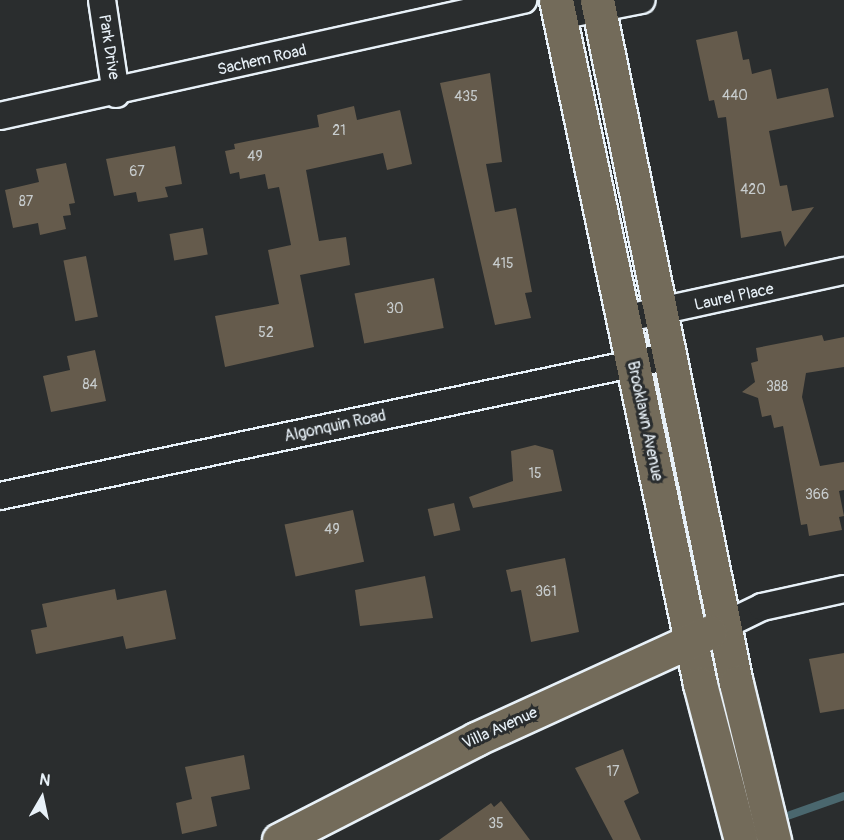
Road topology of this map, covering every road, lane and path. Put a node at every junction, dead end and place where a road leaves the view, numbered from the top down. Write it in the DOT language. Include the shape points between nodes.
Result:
graph roads {
  1 [pos="102,0"];
  2 [pos="523,0"];
  3 [pos="641,0"];
  4 [pos="598,4"];
  5 [pos="558,8"];
  6 [pos="117,94"];
  7 [pos="0,116"];
  8 [pos="844,271"];
  9 [pos="661,313"];
  10 [pos="623,319"];
  11 [pos="670,356"];
  12 [pos="633,362"];
  13 [pos="0,496"];
  14 [pos="844,589"];
  15 [pos="725,625"];
  16 [pos="691,642"];
  17 [pos="738,826"];
  18 [pos="279,840"];
  19 [pos="774,840"];
  1 -- 6 [label="street, Park Drive"];
  2 -- 6 [label="street, Sachem Road"];
  3 -- 4 [label="street"];
  4 -- 5 [label="street"];
  4 -- 9 [label="main road"];
  5 -- 10 [label="main road, Brooklawn Avenue"];
  6 -- 7 [label="street, Sachem Road"];
  8 -- 9 [label="street, Laurel Place"];
  9 -- 10 [label="street, Laurel Place"];
  9 -- 11 [label="main road"];
  10 -- 12 [label="main road, Brooklawn Avenue"];
  11 -- 12 [label="street, Algonquin Road"];
  11 -- 15 [label="main road"];
  12 -- 13 [label="street, Algonquin Road"];
  12 -- 16 [label="main road, Brooklawn Avenue"];
  14 -- 15 [label="street" via="762,607"];
  15 -- 16 [label="main road, Villa Avenue"];
  15 -- 19 [label="main road"];
  16 -- 17 [label="main road, Brooklawn Avenue"];
  16 -- 18 [label="main road, Villa Avenue" via="476,739"];
}
